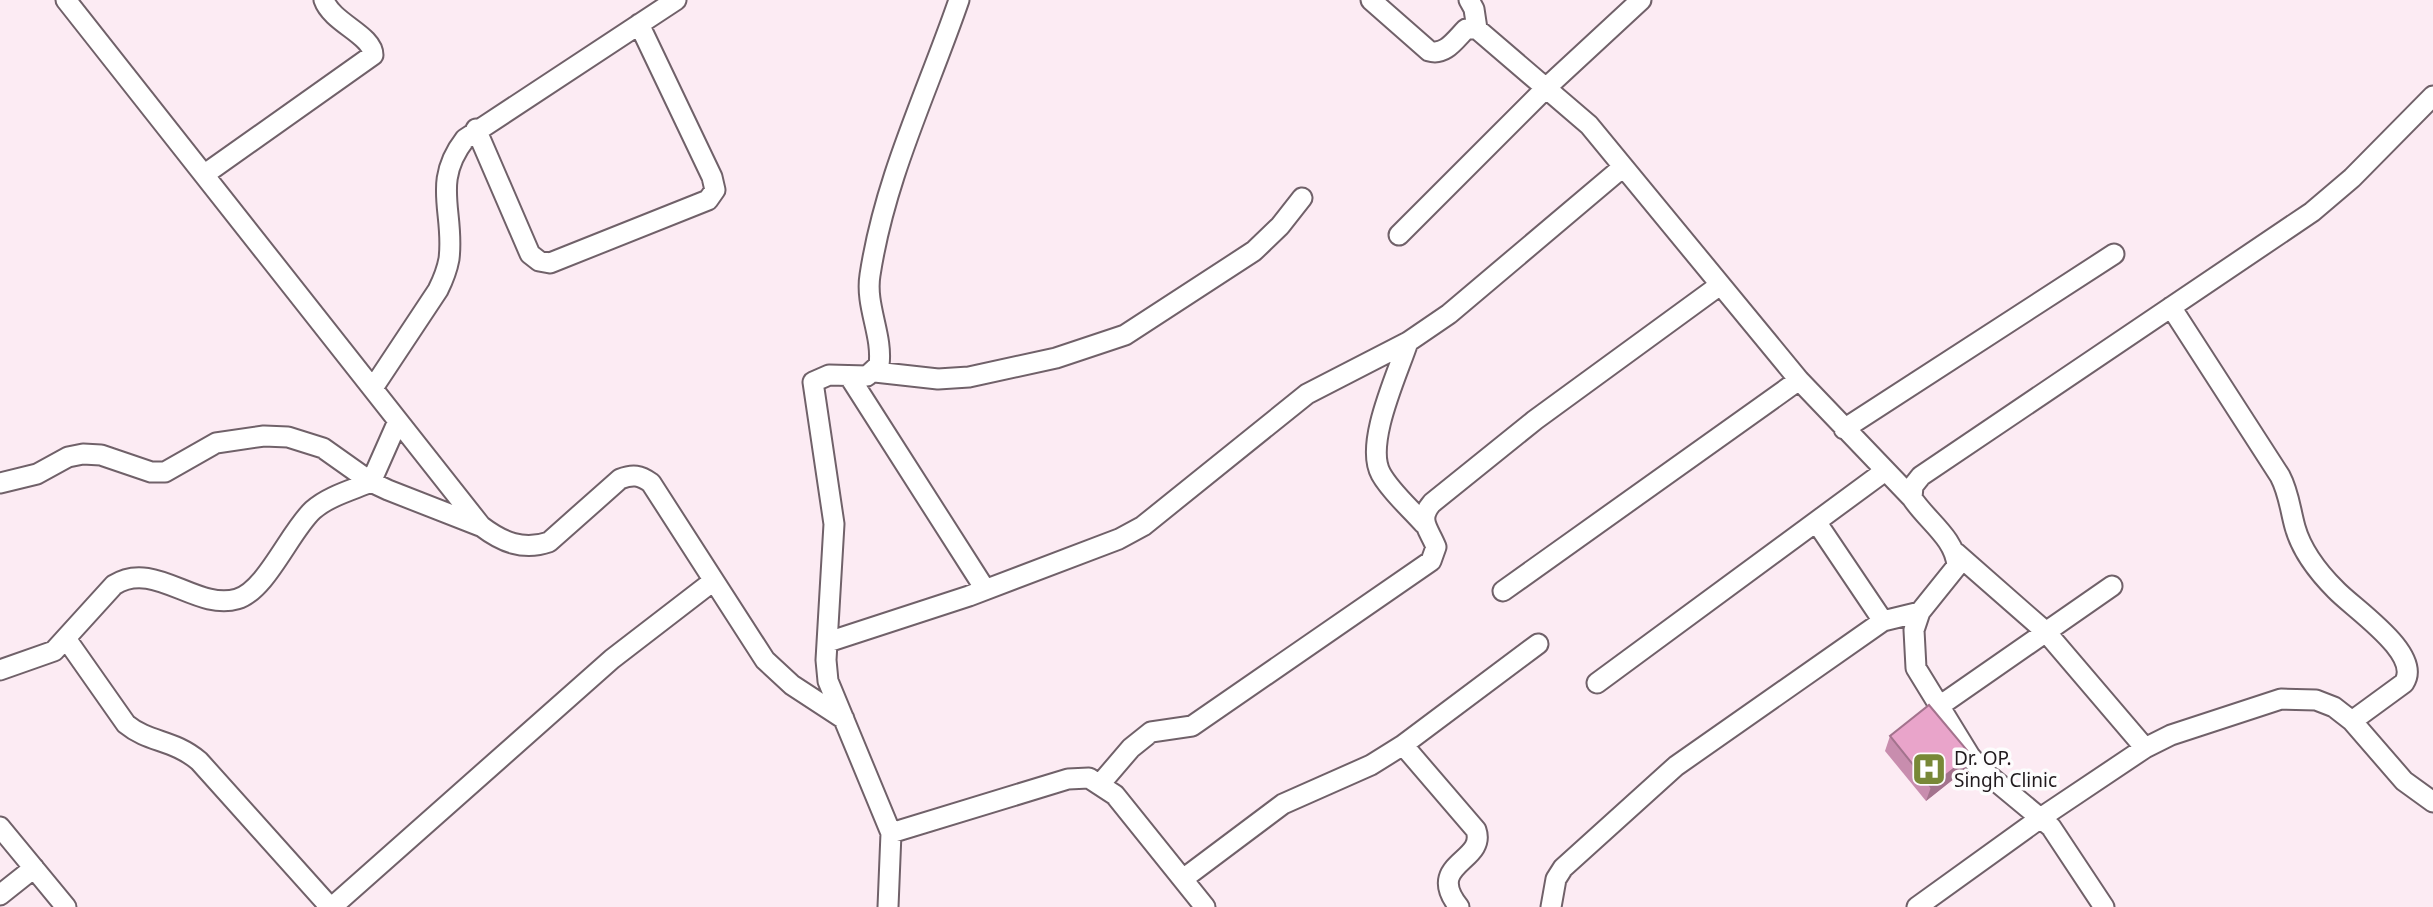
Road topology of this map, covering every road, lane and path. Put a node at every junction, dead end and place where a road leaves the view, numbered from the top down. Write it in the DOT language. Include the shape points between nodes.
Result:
graph roads {
  1 [pos="66,0"];
  2 [pos="324,0"];
  3 [pos="676,0"];
  4 [pos="959,0"];
  5 [pos="1371,0"];
  6 [pos="1469,0"];
  7 [pos="1641,0"];
  8 [pos="639,24"];
  9 [pos="1477,29"];
  10 [pos="1547,87"];
  11 [pos="2429,108"];
  12 [pos="476,130"];
  13 [pos="1623,167"];
  14 [pos="205,174"];
  15 [pos="1302,198"];
  16 [pos="1399,235"];
  17 [pos="2114,254"];
  18 [pos="1720,285"];
  19 [pos="2171,307"];
  20 [pos="1408,342"];
  21 [pos="875,372"];
  22 [pos="849,376"];
  23 [pos="1799,380"];
  24 [pos="373,388"];
  25 [pos="398,421"];
  26 [pos="1844,429"];
  27 [pos="1885,471"];
  28 [pos="371,482"];
  29 [pos="0,483"];
  30 [pos="1912,498"];
  31 [pos="1817,523"];
  32 [pos="1424,524"];
  33 [pos="481,526"];
  34 [pos="1956,553"];
  35 [pos="712,582"];
  36 [pos="2112,586"];
  37 [pos="985,589"];
  38 [pos="1503,591"];
  39 [pos="1920,612"];
  40 [pos="1884,621"];
  41 [pos="2046,632"];
  42 [pos="67,640"];
  43 [pos="828,642"];
  44 [pos="1538,643"];
  45 [pos="0,670"];
  46 [pos="1597,683"];
  47 [pos="1938,707"];
  48 [pos="844,719"];
  49 [pos="2352,721"];
  50 [pos="1403,745"];
  51 [pos="2145,748"];
  52 [pos="1101,783"];
  53 [pos="2433,802"];
  54 [pos="2042,817"];
  55 [pos="0,827"];
  56 [pos="891,833"];
  57 [pos="34,868"];
  58 [pos="1183,879"];
  59 [pos="0,895"];
  60 [pos="1551,901"];
  61 [pos="66,907"];
  62 [pos="331,907"];
  63 [pos="888,907"];
  64 [pos="1205,907"];
  65 [pos="1459,907"];
  66 [pos="1535,907"];
  67 [pos="1917,907"];
  68 [pos="2104,907"];
  1 -- 14 [label="street"];
  2 -- 14 [label="street" via="335,18 368,41 373,55"];
  3 -- 8 [label="street"];
  4 -- 21 [label="street" via="882,213 868,292 880,358"];
  5 -- 9 [label="street" via="1429,51 1445,50 1466,29"];
  6 -- 9 [label="street"];
  7 -- 10 [label="street"];
  8 -- 12 [label="street"];
  8 -- 12 [label="street" via="712,177 715,190 708,200 550,263 539,261 530,254"];
  9 -- 10 [label="street"];
  10 -- 13 [label="street" via="1589,125"];
  10 -- 16 [label="street"];
  11 -- 19 [label="street" via="2332,197"];
  12 -- 24 [label="street" via="457,150 446,180 446,273"];
  13 -- 18 [label="street"];
  13 -- 20 [label="street" via="1449,314"];
  14 -- 24 [label="street"];
  15 -- 21 [label="street" via="1255,251 1125,335 1056,358 969,377 938,379"];
  17 -- 26 [label="street"];
  18 -- 23 [label="street"];
  18 -- 32 [label="street" via="1535,420 1427,509"];
  19 -- 30 [label="street" via="1921,476 1913,486"];
  19 -- 49 [label="street" via="2280,475 2309,558 2337,592 2390,639 2409,666 2404,683"];
  20 -- 32 [label="street" via="1378,437 1375,461 1381,475"];
  20 -- 37 [label="street" via="1307,394 1143,526"];
  21 -- 22 [label="street"];
  22 -- 37 [label="street"];
  22 -- 43 [label="street" via="829,375 813,382 834,524"];
  23 -- 26 [label="street"];
  23 -- 38 [label="street"];
  24 -- 25 [label="street"];
  25 -- 28 [label="street"];
  25 -- 33 [label="street"];
  26 -- 27 [label="street"];
  27 -- 30 [label="street"];
  27 -- 31 [label="street"];
  28 -- 29 [label="street" via="307,441 264,436 216,443 165,472 83,454 37,474"];
  28 -- 33 [label="street"];
  28 -- 42 [label="street" via="314,509 242,598 221,602 146,578 124,579"];
  30 -- 34 [label="street"];
  31 -- 40 [label="street"];
  31 -- 46 [label="street"];
  32 -- 52 [label="street" via="1436,547 1431,561 1192,726 1151,732 1142,738"];
  33 -- 35 [label="street" via="517,546 536,547 549,542 620,479 641,476 651,484"];
  34 -- 39 [label="street" via="1957,566 1951,577"];
  34 -- 41 [label="street"];
  35 -- 48 [label="street" via="779,676"];
  35 -- 62 [label="street" via="611,659"];
  36 -- 41 [label="street"];
  37 -- 43 [label="street"];
  39 -- 40 [label="street"];
  39 -- 47 [label="street" via="1914,629 1916,668"];
  40 -- 60 [label="street" via="1676,766 1563,868"];
  41 -- 47 [label="street"];
  41 -- 51 [label="street"];
  42 -- 45 [label="street" via="41,657"];
  42 -- 62 [label="street" via="126,724 136,732 175,744 199,761"];
  43 -- 48 [label="street" via="828,681"];
  44 -- 50 [label="street"];
  47 -- 54 [label="street" via="1981,769"];
  48 -- 56 [label="street"];
  49 -- 51 [label="street" via="2316,700 2281,699"];
  49 -- 53 [label="street" via="2404,781"];
  50 -- 58 [label="street" via="1371,765 1283,804"];
  50 -- 65 [label="street" via="1479,838 1448,878 1448,889"];
  51 -- 54 [label="street"];
  52 -- 56 [label="street" via="1089,778 1068,779"];
  52 -- 58 [label="street"];
  54 -- 67 [label="street"];
  54 -- 68 [label="street"];
  55 -- 57 [label="street"];
  56 -- 63 [label="street"];
  57 -- 59 [label="street"];
  57 -- 61 [label="street"];
  58 -- 64 [label="street"];
  60 -- 66 [label="street"];
}
